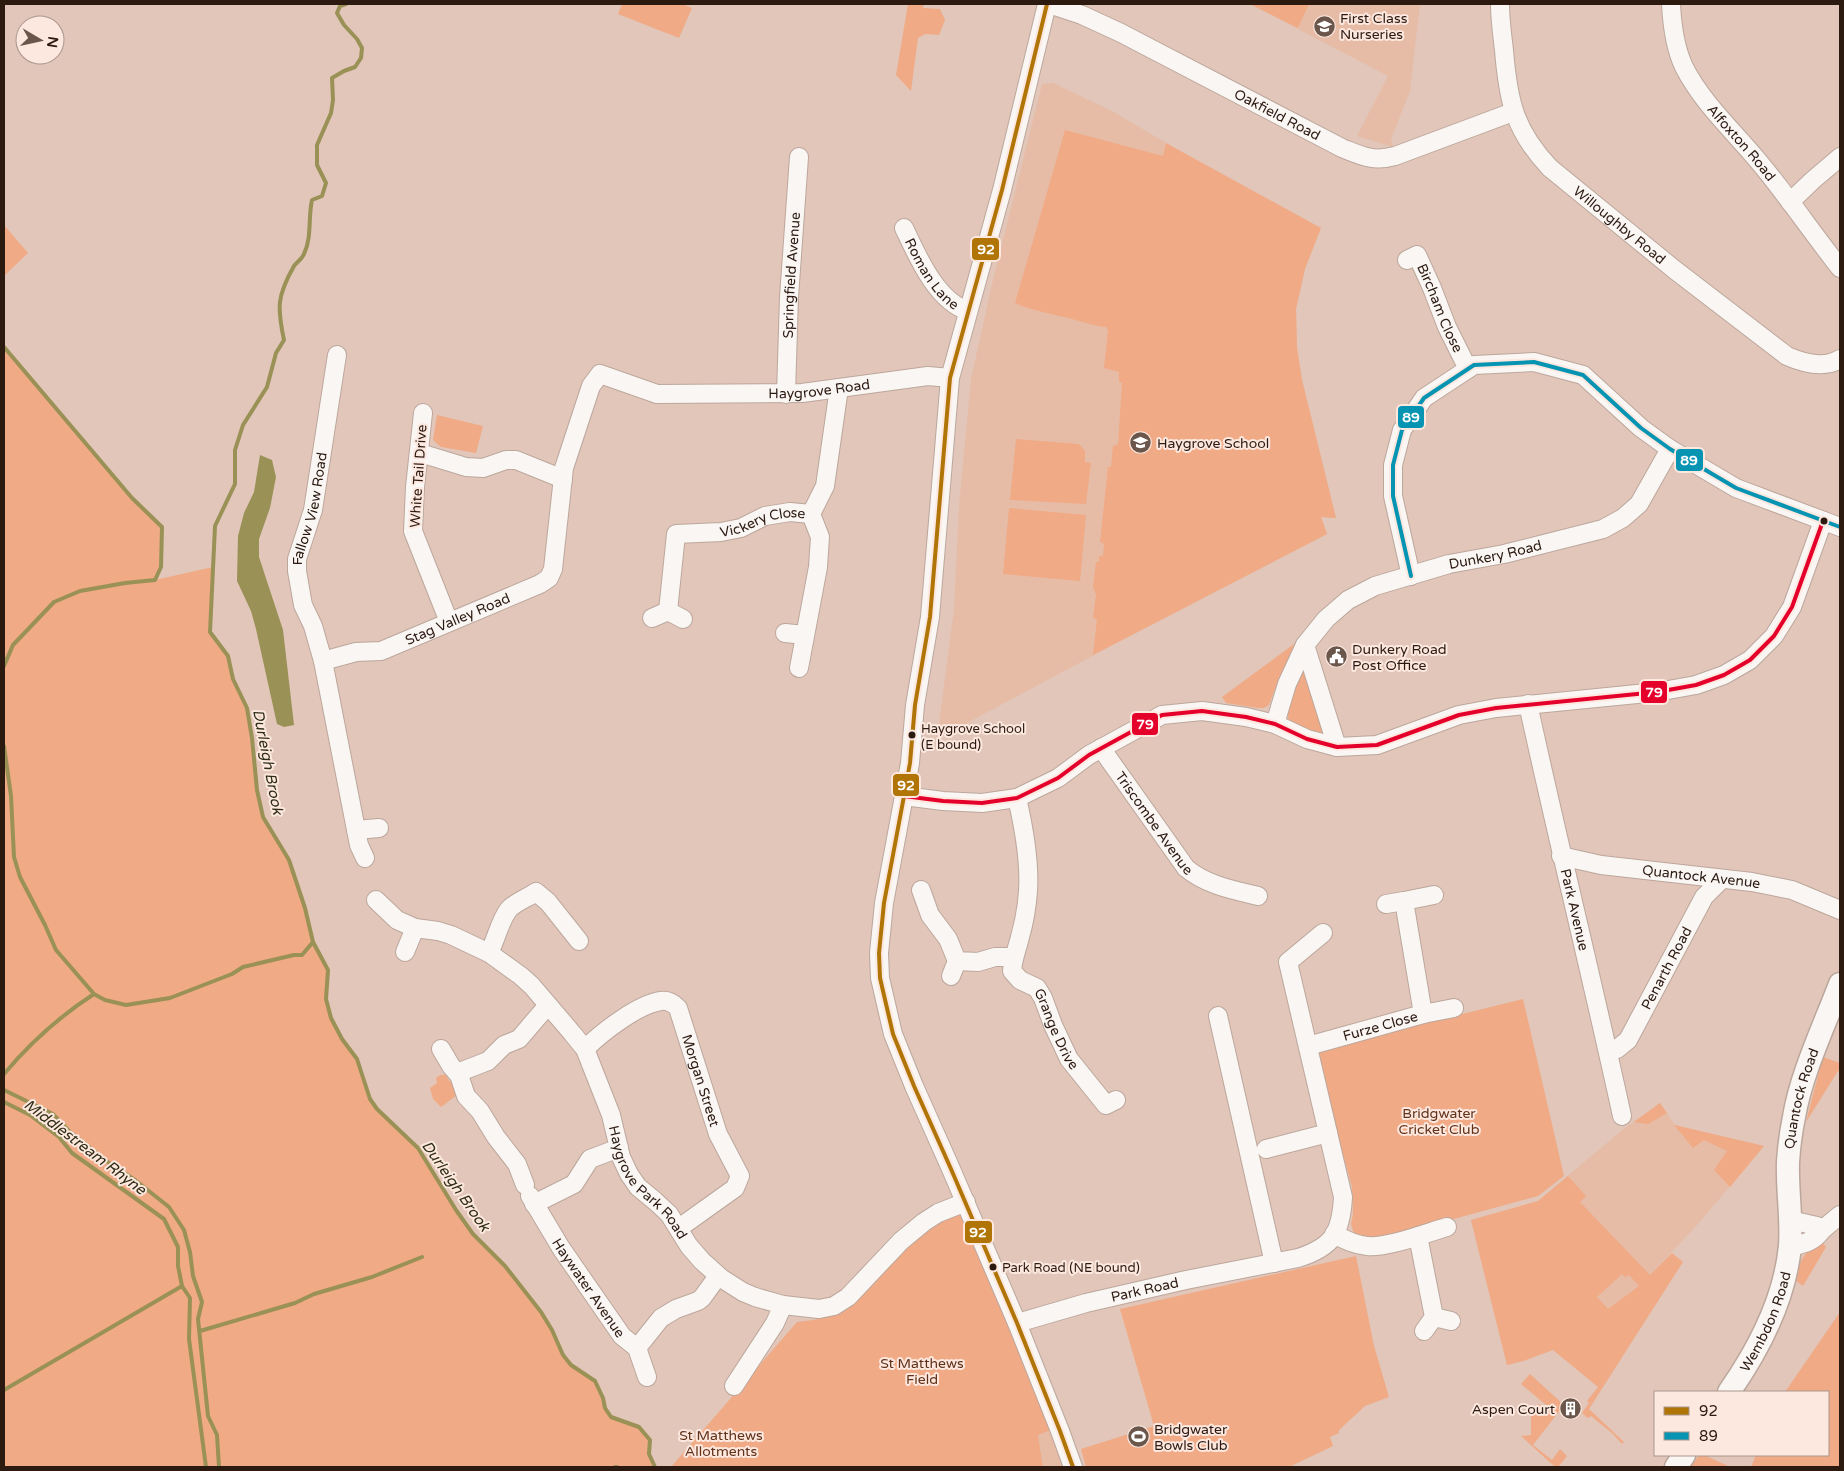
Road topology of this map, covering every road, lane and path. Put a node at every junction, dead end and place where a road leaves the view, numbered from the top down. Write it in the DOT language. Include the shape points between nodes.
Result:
graph roads {
  1 [pos="1048,4"];
  2 [pos="1500,4"];
  3 [pos="1671,4"];
  4 [pos="1513,112"];
  5 [pos="799,157"];
  6 [pos="1840,158"];
  7 [pos="1790,202"];
  8 [pos="904,228"];
  9 [pos="1407,260"];
  10 [pos="1840,268"];
  11 [pos="968,311"];
  12 [pos="337,355"];
  13 [pos="1840,358"];
  14 [pos="1468,369"];
  15 [pos="600,374"];
  16 [pos="950,378"];
  17 [pos="839,388"];
  18 [pos="786,394"];
  19 [pos="423,413"];
  20 [pos="1670,449"];
  21 [pos="420,453"];
  22 [pos="563,479"];
  23 [pos="811,514"];
  24 [pos="1823,521"];
  25 [pos="1840,527"];
  26 [pos="1410,576"];
  27 [pos="668,616"];
  28 [pos="449,622"];
  29 [pos="785,633"];
  30 [pos="805,635"];
  31 [pos="1305,645"];
  32 [pos="323,661"];
  33 [pos="799,668"];
  34 [pos="1528,704"];
  35 [pos="1275,724"];
  36 [pos="1337,747"];
  37 [pos="1101,748"];
  38 [pos="904,796"];
  39 [pos="1017,798"];
  40 [pos="378,828"];
  41 [pos="356,830"];
  42 [pos="1561,856"];
  43 [pos="365,858"];
  44 [pos="1179,873"];
  45 [pos="1197,878"];
  46 [pos="1722,879"];
  47 [pos="921,890"];
  48 [pos="1434,895"];
  49 [pos="1258,896"];
  50 [pos="376,900"];
  51 [pos="1840,910"];
  52 [pos="415,928"];
  53 [pos="1323,933"];
  54 [pos="579,941"];
  55 [pos="405,952"];
  56 [pos="489,953"];
  57 [pos="1014,957"];
  58 [pos="1840,984"];
  59 [pos="548,1005"];
  60 [pos="1454,1008"];
  61 [pos="1423,1014"];
  62 [pos="1218,1016"];
  63 [pos="1308,1046"];
  64 [pos="441,1049"];
  65 [pos="584,1049"];
  66 [pos="1608,1051"];
  67 [pos="458,1073"];
  68 [pos="1116,1100"];
  69 [pos="1622,1116"];
  70 [pos="1328,1133"];
  71 [pos="619,1148"];
  72 [pos="1266,1149"];
  73 [pos="530,1195"];
  74 [pos="966,1202"];
  75 [pos="1840,1215"];
  76 [pos="1790,1220"];
  77 [pos="1447,1227"];
  78 [pos="679,1228"];
  79 [pos="1822,1230"];
  80 [pos="1334,1234"];
  81 [pos="1418,1236"];
  82 [pos="1790,1247"];
  83 [pos="1274,1263"];
  84 [pos="718,1276"];
  85 [pos="783,1305"];
  86 [pos="1017,1323"];
  87 [pos="1436,1323"];
  88 [pos="637,1348"];
  89 [pos="648,1377"];
  90 [pos="734,1386"];
  91 [pos="1731,1391"];
  92 [pos="1683,1456"];
  93 [pos="1073,1467"];
  94 [pos="1676,1467"];
  1 -- 4 [label="street, Oakfield Road" via="1121,33 1342,148 1376,160"];
  1 -- 11 [label="street"];
  2 -- 4 [label="street, Willoughby Road" via="1506,75"];
  3 -- 7 [label="street, Alfoxton Road" via="1679,53 1688,74 1709,105"];
  4 -- 13 [label="street, Willoughby Road" via="1535,153 1550,168 1787,356 1816,365"];
  5 -- 18 [label="street, Springfield Avenue"];
  6 -- 7 [label="street"];
  7 -- 10 [label="street, Alfoxton Road"];
  8 -- 11 [label="street, Roman Lane" via="920,261 949,301"];
  9 -- 14 [label="street, Bircham Close" via="1417,255"];
  11 -- 16 [label="street"];
  12 -- 32 [label="street, Fallow View Road" via="313,510 297,559 303,605"];
  14 -- 20 [label="street" via="1474,365 1534,362 1582,375 1641,428"];
  14 -- 26 [label="street" via="1424,398 1402,430 1393,465 1393,496"];
  15 -- 18 [label="street, Haygrove Road" via="657,394"];
  15 -- 22 [label="street, Stag Valley Road" via="591,386"];
  16 -- 17 [label="street, Haygrove Road" via="928,376"];
  16 -- 38 [label="street" via="930,617"];
  17 -- 18 [label="street, Haygrove Road"];
  17 -- 23 [label="street, Vickery Close" via="825,486"];
  19 -- 21 [label="street, White Tail Drive"];
  20 -- 24 [label="street" via="1736,488"];
  20 -- 26 [label="street, Dunkery Road" via="1639,504 1604,529"];
  21 -- 22 [label="street" via="466,467 483,468 516,460"];
  21 -- 28 [label="street, White Tail Drive" via="413,531"];
  22 -- 28 [label="street, Stag Valley Road" via="553,569 549,578"];
  23 -- 27 [label="street, Vickery Close" via="790,512 764,516 741,528 721,532 668,534"];
  23 -- 30 [label="street" via="820,537 818,567"];
  24 -- 25 [label="street"];
  24 -- 34 [label="street" via="1792,607 1774,636 1750,660 1724,675 1696,685 1657,692"];
  26 -- 31 [label="street, Dunkery Road" via="1375,586 1348,600 1326,619"];
  28 -- 32 [label="street, Stag Valley Road" via="381,651 356,652"];
  29 -- 30 [label="street"];
  30 -- 33 [label="street"];
  31 -- 35 [label="street, Dunkery Road" via="1287,684"];
  31 -- 36 [label="street"];
  32 -- 41 [label="street"];
  34 -- 36 [label="street" via="1459,715 1377,745"];
  34 -- 42 [label="street, Park Avenue"];
  35 -- 36 [label="street" via="1307,739"];
  35 -- 37 [label="street" via="1246,716 1202,711 1162,715"];
  37 -- 39 [label="street" via="1058,778"];
  37 -- 45 [label="street, Triscombe Avenue" via="1186,868"];
  38 -- 39 [label="street" via="982,803"];
  38 -- 74 [label="street" via="881,929 880,978 899,1048"];
  39 -- 57 [label="street" via="1024,826 1028,891"];
  40 -- 41 [label="street"];
  41 -- 43 [label="street"];
  42 -- 46 [label="street, Quantock Avenue" via="1601,865"];
  42 -- 66 [label="street, Park Avenue"];
  44 -- 45 [label="street, Triscombe Avenue" via="1187,883"];
  45 -- 49 [label="street"];
  46 -- 51 [label="street, Quantock Avenue" via="1792,890"];
  46 -- 66 [label="street, Penarth Road" via="1704,897 1628,1040 1617,1049"];
  47 -- 57 [label="street" via="930,915 948,939 954,969 995,957"];
  48 -- 61 [label="street" via="1395,903"];
  50 -- 52 [label="street, Haygrove Park Road" via="397,920"];
  52 -- 55 [label="street"];
  52 -- 56 [label="street, Haygrove Park Road" via="438,931"];
  53 -- 63 [label="street" via="1288,962"];
  54 -- 56 [label="street" via="532,886 510,909"];
  56 -- 59 [label="street, Haygrove Park Road" via="520,976"];
  57 -- 68 [label="street, Grange Drive" via="1012,971 1020,980 1037,988 1069,1059 1106,1105"];
  58 -- 76 [label="main road, Quantock Road" via="1794,1114 1788,1163"];
  59 -- 65 [label="street, Haygrove Park Road"];
  59 -- 67 [label="street" via="519,1040 504,1044 488,1060"];
  60 -- 61 [label="street, Furze Close"];
  61 -- 63 [label="street, Furze Close"];
  62 -- 83 [label="street"];
  63 -- 70 [label="street"];
  64 -- 67 [label="street, Haywater Avenue"];
  65 -- 71 [label="street, Haygrove Park Road" via="611,1115"];
  65 -- 78 [label="street, Morgan Street" via="611,1027 647,1006 667,1001 678,1008 718,1134 740,1176 735,1188"];
  66 -- 69 [label="street, Park Avenue"];
  67 -- 73 [label="street, Haywater Avenue" via="466,1096 518,1164"];
  70 -- 72 [label="street" via="1282,1138"];
  70 -- 80 [label="street" via="1343,1197 1340,1224"];
  71 -- 73 [label="street" via="590,1159 574,1184"];
  71 -- 78 [label="street, Haygrove Park Road" via="633,1181 664,1209"];
  73 -- 88 [label="street, Haywater Avenue" via="561,1248 622,1336"];
  74 -- 85 [label="street, Haygrove Park Road" via="938,1213 901,1241 842,1302 819,1309"];
  74 -- 86 [label="street"];
  75 -- 79 [label="street"];
  76 -- 79 [label="street"];
  76 -- 82 [label="main road, Wembdon Road"];
  77 -- 81 [label="street"];
  78 -- 84 [label="street, Haygrove Park Road" via="697,1256"];
  79 -- 82 [label="street" via="1805,1244"];
  80 -- 81 [label="street" via="1346,1241 1369,1246"];
  80 -- 83 [label="street, Park Road" via="1326,1246 1315,1252"];
  81 -- 87 [label="street"];
  82 -- 91 [label="main road, Wembdon Road" via="1774,1310 1756,1349"];
  83 -- 86 [label="street, Park Road" via="1086,1302"];
  84 -- 85 [label="street, Haygrove Park Road" via="749,1295"];
  84 -- 88 [label="street" via="698,1301 676,1308 661,1318"];
  85 -- 90 [label="street"];
  86 -- 93 [label="street"];
  88 -- 89 [label="street, Haywater Avenue"];
  92 -- 94 [label="main road"];
}
